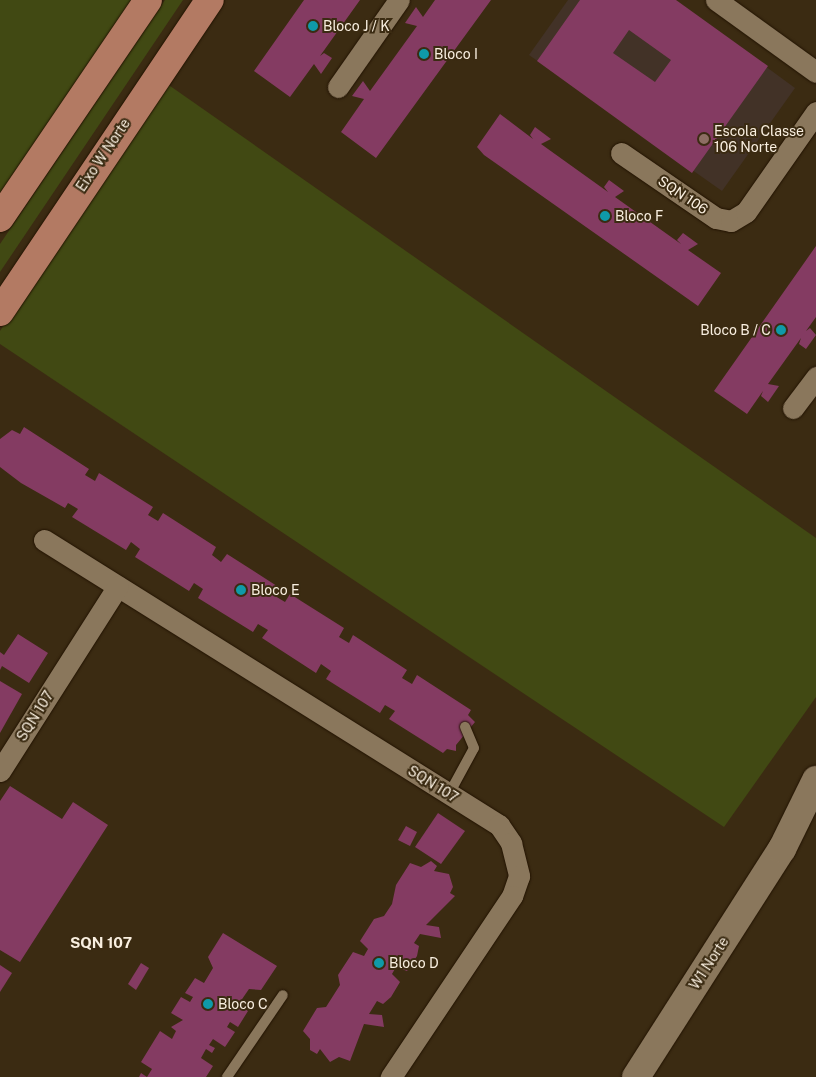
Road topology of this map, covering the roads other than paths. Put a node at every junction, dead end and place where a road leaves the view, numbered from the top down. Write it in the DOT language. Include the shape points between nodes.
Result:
graph roads {
  1 [pos="148,0"];
  2 [pos="210,0"];
  3 [pos="399,0"];
  4 [pos="716,0"];
  5 [pos="816,72"];
  6 [pos="338,87"];
  7 [pos="816,112"];
  8 [pos="621,153"];
  9 [pos="0,218"];
  10 [pos="0,312"];
  11 [pos="816,377"];
  12 [pos="793,408"];
  13 [pos="44,540"];
  14 [pos="118,586"];
  15 [pos="464,726"];
  16 [pos="0,771"];
  17 [pos="816,780"];
  18 [pos="449,794"];
  19 [pos="816,819"];
  20 [pos="782,849"];
  21 [pos="283,995"];
  22 [pos="227,1077"];
  23 [pos="392,1077"];
  24 [pos="636,1077"];
  1 -- 9 [label="main road"];
  2 -- 10 [label="main road, Eixo W Norte"];
  3 -- 6 [label="street"];
  4 -- 5 [label="street"];
  7 -- 8 [label="street, SQN 106" via="746,212 731,221 716,218"];
  11 -- 12 [label="street"];
  13 -- 14 [label="street, SQN 107"];
  14 -- 16 [label="street, SQN 107"];
  14 -- 18 [label="street, SQN 107"];
  15 -- 18 [label="lane" via="472,734 474,748"];
  17 -- 20 [label="street, W1 Norte"];
  18 -- 23 [label="street, SQN 107" via="499,825 518,860 518,876 512,896"];
  19 -- 20 [label="street, W1 Norte"];
  20 -- 24 [label="street, W1 Norte"];
  21 -- 22 [label="lane"];
}
